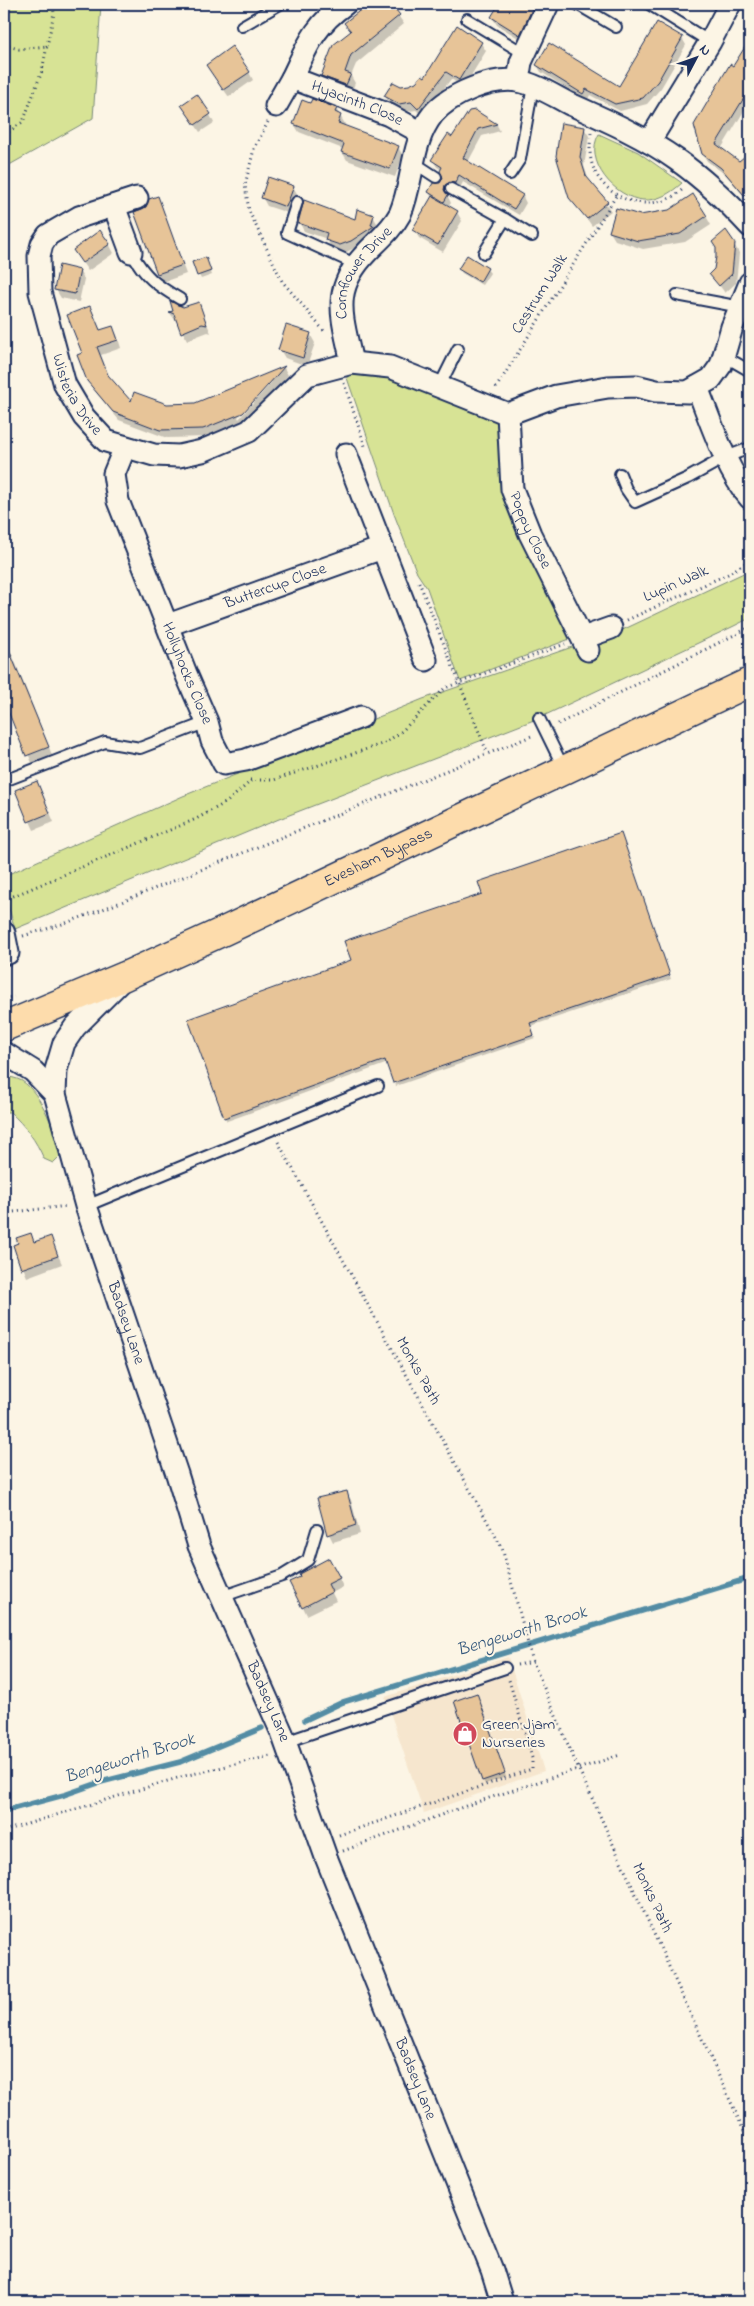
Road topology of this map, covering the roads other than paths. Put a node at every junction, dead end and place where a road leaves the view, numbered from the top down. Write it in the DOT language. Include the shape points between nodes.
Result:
graph roads {
  1 [pos="280,4"];
  2 [pos="345,4"];
  3 [pos="548,4"];
  4 [pos="577,4"];
  5 [pos="649,4"];
  6 [pos="730,4"];
  7 [pos="467,19"];
  8 [pos="242,26"];
  9 [pos="616,27"];
  10 [pos="710,42"];
  11 [pos="525,54"];
  12 [pos="292,78"];
  13 [pos="526,84"];
  14 [pos="276,106"];
  15 [pos="420,132"];
  16 [pos="649,142"];
  17 [pos="413,162"];
  18 [pos="510,174"];
  19 [pos="436,177"];
  20 [pos="452,189"];
  21 [pos="137,198"];
  22 [pos="297,202"];
  23 [pos="114,206"];
  24 [pos="505,219"];
  25 [pos="748,219"];
  26 [pos="532,236"];
  27 [pos="131,252"];
  28 [pos="484,253"];
  29 [pos="355,264"];
  30 [pos="750,283"];
  31 [pos="677,295"];
  32 [pos="180,299"];
  33 [pos="741,307"];
  34 [pos="458,350"];
  35 [pos="724,356"];
  36 [pos="352,362"];
  37 [pos="750,371"];
  38 [pos="439,387"];
  39 [pos="697,387"];
  40 [pos="508,414"];
  41 [pos="125,447"];
  42 [pos="750,448"];
  43 [pos="346,454"];
  44 [pos="726,457"];
  45 [pos="620,474"];
  46 [pos="750,498"];
  47 [pos="382,548"];
  48 [pos="168,625"];
  49 [pos="611,628"];
  50 [pos="426,660"];
  51 [pos="750,682"];
  52 [pos="361,717"];
  53 [pos="539,718"];
  54 [pos="207,722"];
  55 [pos="564,770"];
  56 [pos="4,781"];
  57 [pos="126,976"];
  58 [pos="4,1027"];
  59 [pos="4,1053"];
  60 [pos="378,1086"];
  61 [pos="55,1094"];
  62 [pos="86,1204"];
  63 [pos="316,1530"];
  64 [pos="221,1597"];
  65 [pos="505,1668"];
  66 [pos="285,1742"];
  67 [pos="502,2302"];
  1 -- 8 [label="lane"];
  2 -- 12 [label="street, Hyacinth Close" via="314,32"];
  3 -- 11 [label="street"];
  4 -- 9 [label="lane"];
  5 -- 10 [label="lane"];
  6 -- 10 [label="street"];
  7 -- 11 [label="lane"];
  10 -- 16 [label="street"];
  11 -- 13 [label="street"];
  12 -- 14 [label="street, Hyacinth Close"];
  12 -- 15 [label="street, Hyacinth Close" via="389,115"];
  13 -- 15 [label="street, Cornflower Drive" via="474,87 452,98 434,113"];
  13 -- 16 [label="street"];
  13 -- 18 [label="lane" via="520,159"];
  15 -- 17 [label="street, Cornflower Drive"];
  16 -- 25 [label="street" via="677,160"];
  17 -- 19 [label="lane"];
  17 -- 29 [label="street, Cornflower Drive" via="406,201 395,224"];
  20 -- 24 [label="lane"];
  21 -- 23 [label="street, Wisteria Drive"];
  22 -- 29 [label="lane" via="286,233"];
  23 -- 27 [label="street"];
  23 -- 41 [label="street, Wisteria Drive" via="79,217 48,235 39,256 40,292 66,385 84,417 106,441"];
  24 -- 26 [label="lane"];
  24 -- 28 [label="lane"];
  27 -- 32 [label="lane" via="141,271"];
  29 -- 36 [label="street, Cornflower Drive" via="342,294 342,313"];
  30 -- 33 [label="street"];
  31 -- 33 [label="lane"];
  33 -- 35 [label="street"];
  34 -- 38 [label="lane"];
  35 -- 37 [label="lane"];
  35 -- 39 [label="street" via="712,379"];
  36 -- 38 [label="street" via="390,367"];
  36 -- 41 [label="street, Wisteria Drive" via="307,376 249,431 202,451 179,456 154,455"];
  38 -- 40 [label="street"];
  39 -- 40 [label="street" via="688,392 636,386 608,387 556,396"];
  39 -- 44 [label="street"];
  40 -- 49 [label="street, Poppy Close" via="512,489 530,534 585,644"];
  41 -- 48 [label="street, Hollyhocks Close" via="114,474 118,500"];
  42 -- 44 [label="lane"];
  43 -- 47 [label="street"];
  44 -- 45 [label="lane" via="635,502"];
  44 -- 46 [label="street"];
  47 -- 48 [label="street, Buttercup Close"];
  47 -- 50 [label="street"];
  48 -- 54 [label="street, Hollyhocks Close"];
  51 -- 55 [label="highway, Evesham Bypass"];
  52 -- 54 [label="street, Hollyhocks Close" via="238,762 224,764"];
  53 -- 55 [label="lane"];
  54 -- 56 [label="lane" via="140,748 105,742"];
  55 -- 57 [label="highway, Evesham Bypass"];
  57 -- 58 [label="highway, Evesham Bypass"];
  57 -- 61 [label="street, Badsey Lane" via="74,1027 64,1043 56,1070"];
  59 -- 61 [label="street, Badsey Lane" via="33,1071"];
  60 -- 62 [label="lane"];
  61 -- 62 [label="street, Badsey Lane"];
  62 -- 64 [label="street, Badsey Lane" via="198,1546"];
  63 -- 64 [label="lane" via="308,1560 282,1576"];
  64 -- 66 [label="street, Badsey Lane"];
  65 -- 66 [label="lane"];
  66 -- 67 [label="street, Badsey Lane" via="323,1849"];
}
